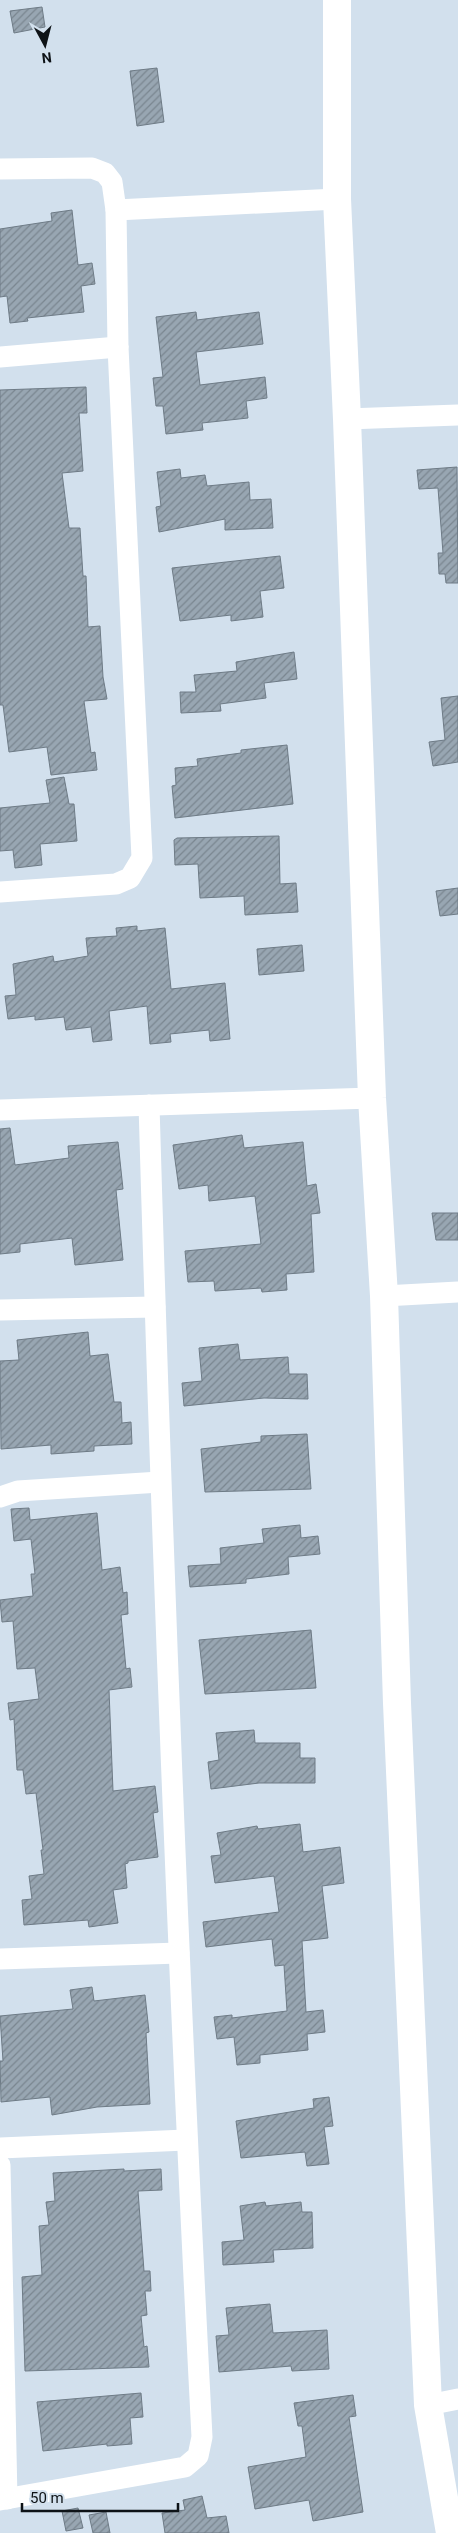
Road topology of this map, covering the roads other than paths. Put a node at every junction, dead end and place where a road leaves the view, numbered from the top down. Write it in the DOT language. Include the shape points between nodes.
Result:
graph roads {
  1 [pos="336,0"];
  2 [pos="0,169"];
  3 [pos="337,199"];
  4 [pos="116,210"];
  5 [pos="118,347"];
  6 [pos="0,357"];
  7 [pos="458,414"];
  8 [pos="347,419"];
  9 [pos="0,892"];
  10 [pos="372,1098"];
  11 [pos="149,1105"];
  12 [pos="0,1110"];
  13 [pos="458,1292"];
  14 [pos="384,1296"];
  15 [pos="155,1306"];
  16 [pos="0,1310"];
  17 [pos="160,1482"];
  18 [pos="0,1497"];
  19 [pos="179,1953"];
  20 [pos="0,1959"];
  21 [pos="186,2140"];
  22 [pos="0,2148"];
  23 [pos="0,2165"];
  24 [pos="458,2399"];
  25 [pos="428,2405"];
  26 [pos="4,2500"];
  27 [pos="450,2533"];
  1 -- 3 [label="street"];
  2 -- 4 [label="street" via="99,169 112,182"];
  3 -- 4 [label="street"];
  3 -- 8 [label="street"];
  4 -- 5 [label="street"];
  5 -- 6 [label="street"];
  5 -- 9 [label="street" via="142,858 130,878 116,884"];
  7 -- 8 [label="street"];
  8 -- 10 [label="street"];
  10 -- 11 [label="street"];
  10 -- 14 [label="street"];
  11 -- 12 [label="street"];
  11 -- 15 [label="street"];
  13 -- 14 [label="street"];
  14 -- 25 [label="street" via="398,1713"];
  15 -- 16 [label="street"];
  15 -- 17 [label="street"];
  17 -- 18 [label="street" via="18,1491"];
  17 -- 19 [label="street"];
  19 -- 20 [label="street"];
  19 -- 21 [label="street"];
  21 -- 22 [label="street"];
  21 -- 26 [label="street" via="202,2437 198,2456 185,2467"];
  23 -- 26 [label="street"];
  24 -- 25 [label="street"];
  25 -- 27 [label="street"];
}
